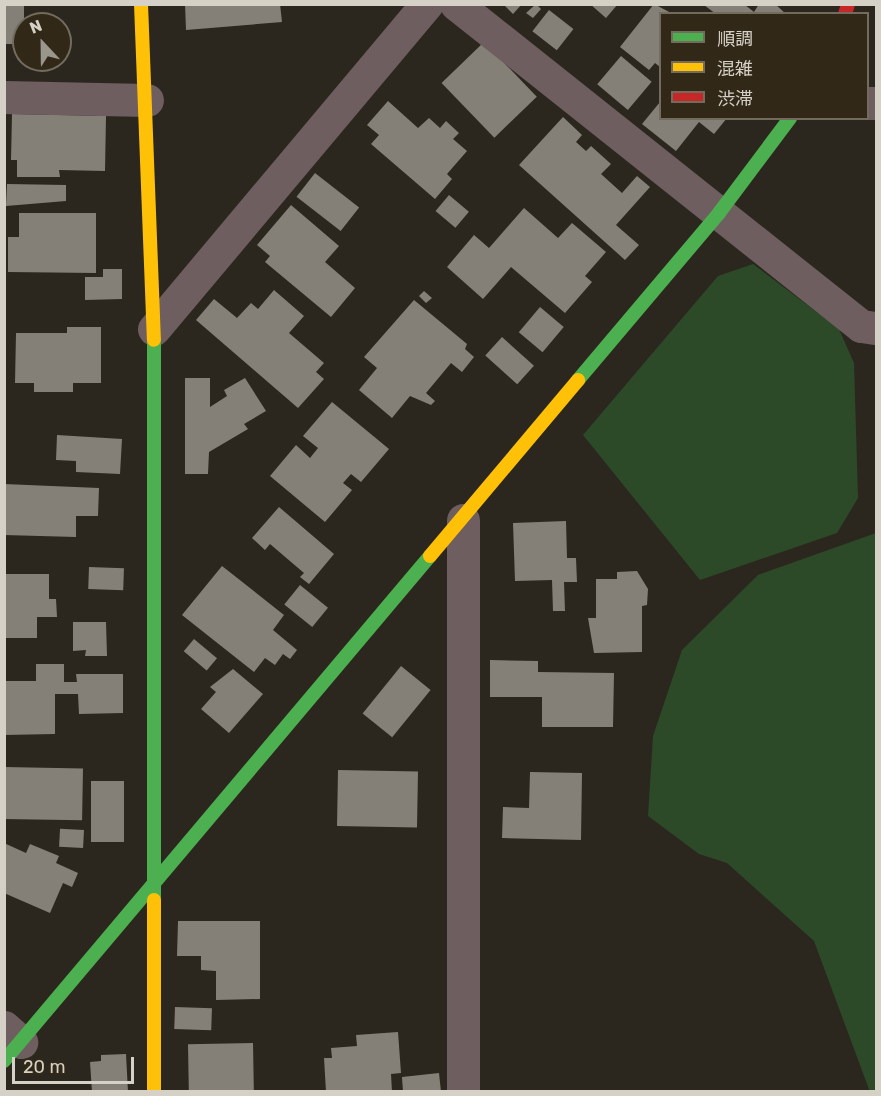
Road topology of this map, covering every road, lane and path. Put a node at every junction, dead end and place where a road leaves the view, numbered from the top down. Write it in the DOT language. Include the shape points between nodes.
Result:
graph roads {
  1 [pos="141,4"];
  2 [pos="427,4"];
  3 [pos="456,4"];
  4 [pos="4,97"];
  5 [pos="147,100"];
  6 [pos="789,120"];
  7 [pos="719,213"];
  8 [pos="876,328"];
  9 [pos="154,329"];
  10 [pos="463,520"];
  11 [pos="150,892"];
  12 [pos="10,1043"];
  13 [pos="154,1092"];
  14 [pos="464,1092"];
  1 -- 5 [label="street"];
  2 -- 9 [label="street"];
  3 -- 7 [label="street"];
  4 -- 5 [label="street"];
  5 -- 9 [label="street"];
  6 -- 7 [label="street"];
  7 -- 8 [label="street" via="861,326"];
  7 -- 10 [label="street"];
  9 -- 11 [label="street"];
  10 -- 11 [label="street"];
  10 -- 14 [label="street"];
  11 -- 12 [label="street"];
  11 -- 13 [label="street"];
}
